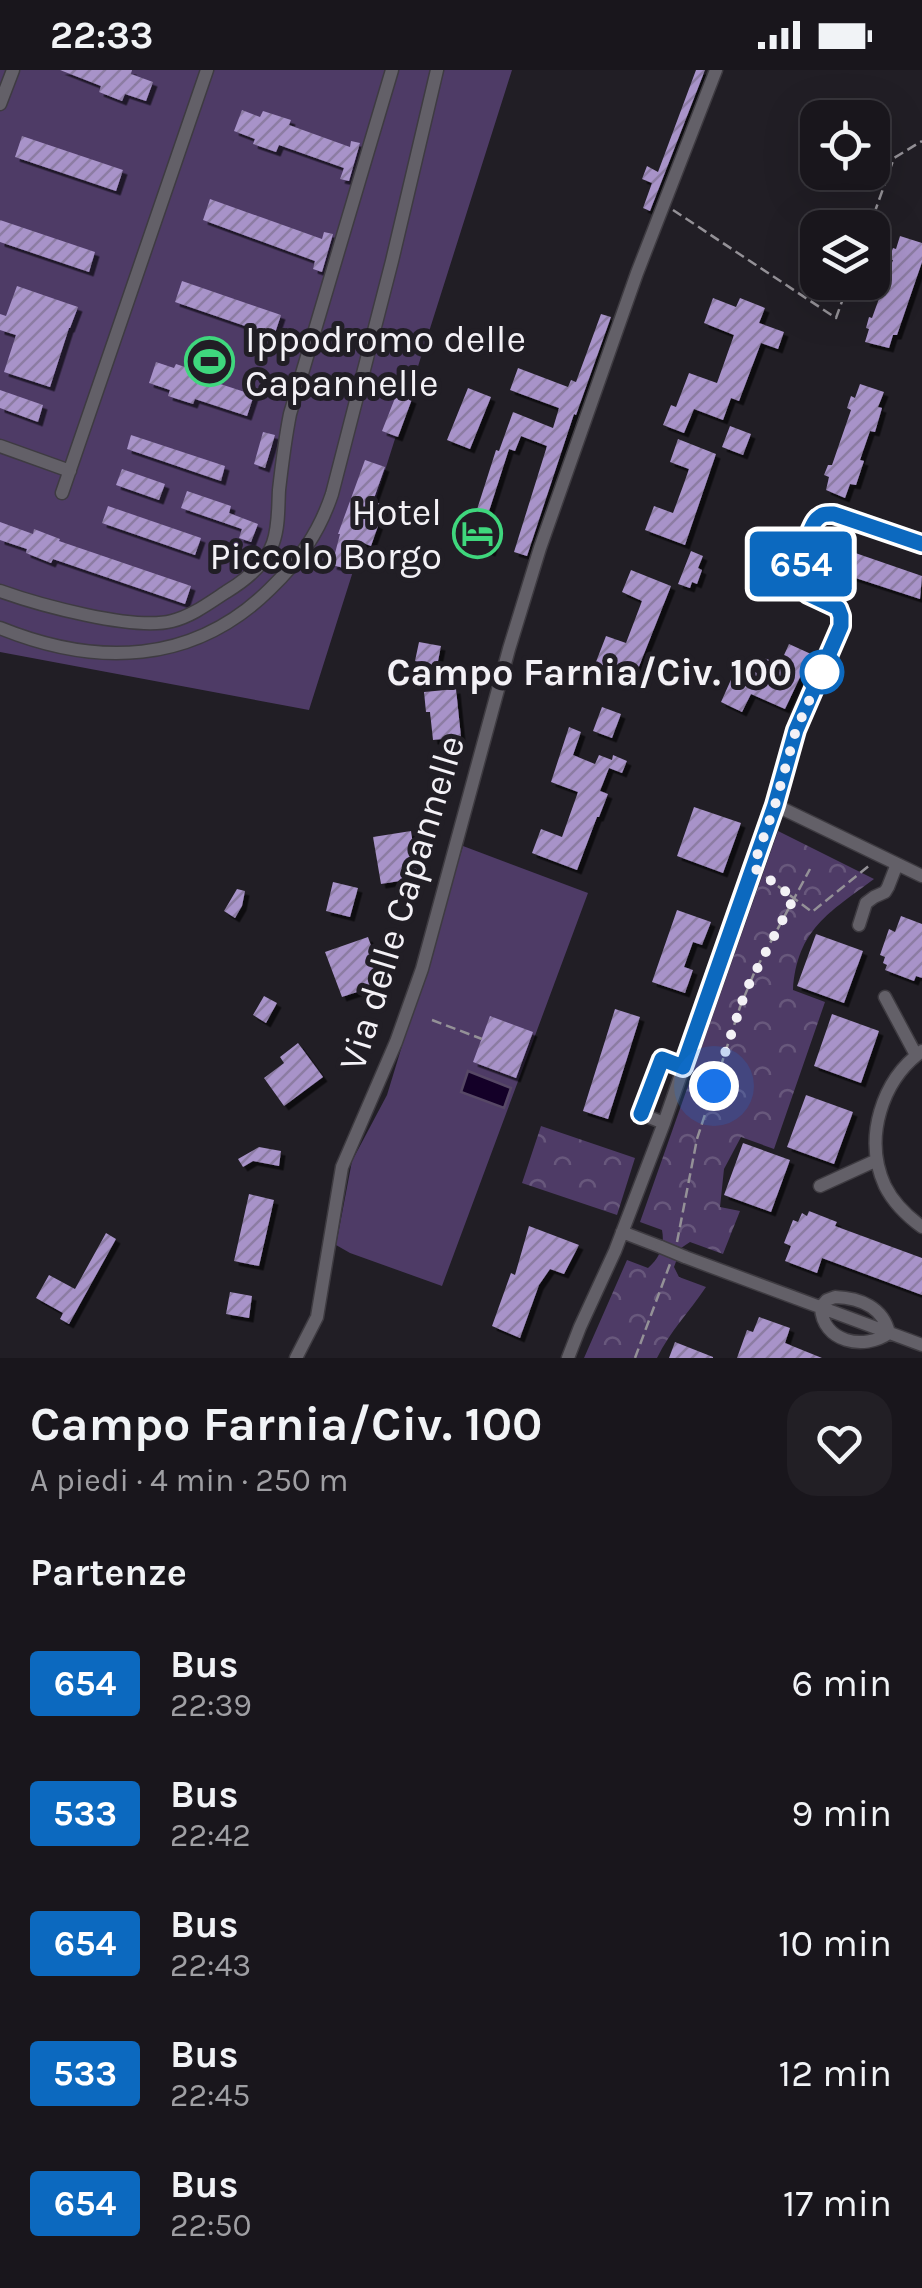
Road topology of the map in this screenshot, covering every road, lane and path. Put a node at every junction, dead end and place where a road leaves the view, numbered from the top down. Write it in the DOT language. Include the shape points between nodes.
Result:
graph roads {
  1 [pos="13,70"];
  2 [pos="207,70"];
  3 [pos="392,70"];
  4 [pos="438,70"];
  5 [pos="716,70"];
  6 [pos="0,104"];
  7 [pos="922,140"];
  8 [pos="664,204"];
  9 [pos="875,210"];
  10 [pos="800,294"];
  11 [pos="809,300"];
  12 [pos="842,300"];
  13 [pos="0,446"];
  14 [pos="70,471"];
  15 [pos="62,493"];
  16 [pos="922,544"];
  17 [pos="0,591"];
  18 [pos="0,628"];
  19 [pos="775,805"];
  20 [pos="880,856"];
  21 [pos="897,864"];
  22 [pos="753,867"];
  23 [pos="810,869"];
  24 [pos="922,876"];
  25 [pos="794,898"];
  26 [pos="858,925"];
  27 [pos="885,997"];
  28 [pos="432,1020"];
  29 [pos="482,1039"];
  30 [pos="919,1053"];
  31 [pos="683,1067"];
  32 [pos="664,1124"];
  33 [pos="877,1160"];
  34 [pos="820,1186"];
  35 [pos="922,1226"];
  36 [pos="622,1232"];
  37 [pos="674,1250"];
  38 [pos="670,1264"];
  39 [pos="821,1308"];
  40 [pos="889,1333"];
  41 [pos="922,1346"];
  42 [pos="296,1358"];
  43 [pos="568,1358"];
  44 [pos="635,1358"];
  1 -- 6 [label="street"];
  2 -- 14 [label="street"];
  3 -- 17 [label="street" via="290,414 276,529 262,563 193,613 159,624 56,608"];
  4 -- 18 [label="street" via="332,494 299,559 238,616 166,649 84,652"];
  5 -- 8 [label="street, Via delle Capannelle"];
  7 -- 9 [label="path" via="894,158"];
  8 -- 10 [label="path"];
  8 -- 42 [label="street, Via delle Capannelle" via="530,579 414,992 344,1162 318,1311"];
  11 -- 12 [label="path" via="836,318"];
  13 -- 14 [label="street"];
  14 -- 15 [label="street"];
  16 -- 19 [label="street" via="834,514 815,522 799,586 838,608 842,621 796,730"];
  19 -- 20 [label="street"];
  19 -- 22 [label="street"];
  20 -- 21 [label="street"];
  20 -- 25 [label="path" via="812,912"];
  21 -- 24 [label="street"];
  21 -- 26 [label="street" via="886,892 869,900"];
  22 -- 25 [label="path"];
  22 -- 31 [label="street"];
  23 -- 25 [label="path"];
  25 -- 37 [label="path" via="740,1008 697,1139"];
  27 -- 30 [label="street"];
  28 -- 29 [label="path"];
  30 -- 33 [label="street" via="883,1100"];
  31 -- 32 [label="street"];
  31 -- 32 [label="street" via="662,1059 641,1114"];
  32 -- 36 [label="street"];
  33 -- 34 [label="street"];
  33 -- 35 [label="street" via="888,1191"];
  36 -- 37 [label="street"];
  36 -- 43 [label="street"];
  37 -- 39 [label="street"];
  38 -- 44 [label="path"];
  39 -- 40 [label="street"];
  39 -- 40 [label="street" via="832,1332 850,1341 869,1343"];
  39 -- 40 [label="street" via="835,1297 860,1300 879,1312"];
  40 -- 41 [label="street"];
}
